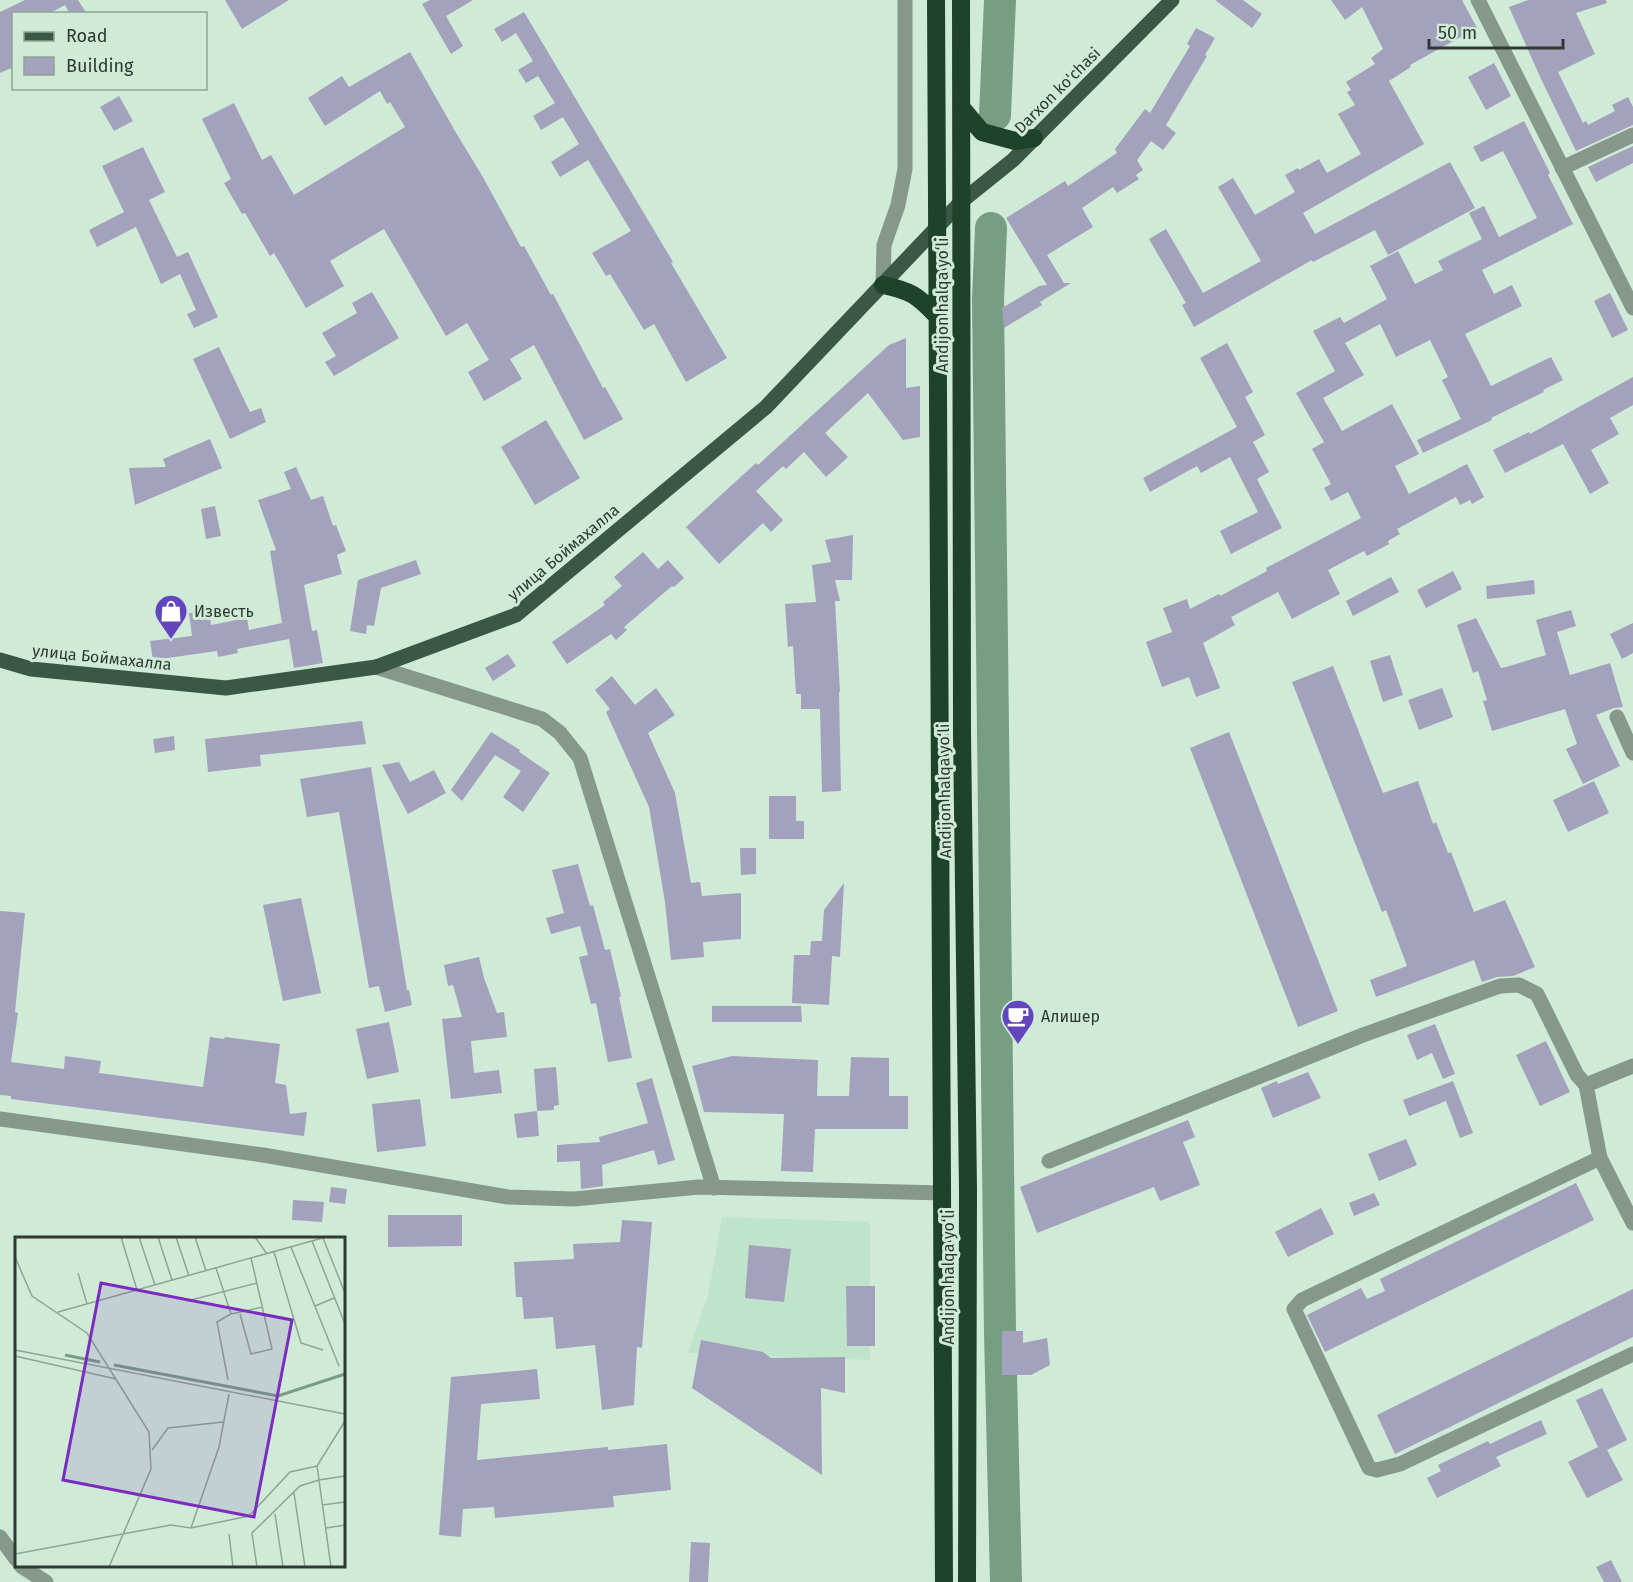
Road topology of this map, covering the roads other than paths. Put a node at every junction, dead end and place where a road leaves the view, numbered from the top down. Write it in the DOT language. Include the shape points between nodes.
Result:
graph roads {
  1 [pos="905,0"];
  2 [pos="936,0"];
  3 [pos="961,0"];
  4 [pos="1172,0"];
  5 [pos="1478,0"];
  6 [pos="961,107"];
  7 [pos="1633,135"];
  8 [pos="1034,138"];
  9 [pos="1562,168"];
  10 [pos="962,201"];
  11 [pos="936,229"];
  12 [pos="883,285"];
  13 [pos="1632,302"];
  14 [pos="936,315"];
  15 [pos="0,660"];
  16 [pos="376,667"];
  17 [pos="1617,717"];
  18 [pos="1633,753"];
  19 [pos="1633,1066"];
  20 [pos="1587,1085"];
  21 [pos="0,1119"];
  22 [pos="1600,1158"];
  23 [pos="1049,1161"];
  24 [pos="714,1188"];
  25 [pos="943,1193"];
  26 [pos="1633,1223"];
  27 [pos="1633,1354"];
  28 [pos="0,1537"];
  29 [pos="15,1558"];
  30 [pos="23,1567"];
  31 [pos="46,1582"];
  32 [pos="944,1582"];
  33 [pos="968,1582"];
  1 -- 12 [label="street" via="904,169 898,205 884,245"];
  2 -- 11 [label="highway, Andijon halqa yo‘li"];
  3 -- 6 [label="highway, Andijon halqa yo‘li"];
  4 -- 8 [label="main road, Darxon ko'chasi"];
  5 -- 9 [label="street"];
  6 -- 8 [label="highway" via="982,132 1015,141"];
  6 -- 10 [label="highway, Andijon halqa yo‘li"];
  7 -- 9 [label="street"];
  8 -- 10 [label="main road, Darxon ko'chasi"];
  9 -- 13 [label="street"];
  10 -- 11 [label="main road, улица Боймахалла"];
  10 -- 33 [label="highway, Andijon halqa yo‘li"];
  11 -- 12 [label="main road, улица Боймахалла"];
  11 -- 14 [label="highway, Andijon halqa yo‘li"];
  12 -- 14 [label="highway" via="919,297"];
  12 -- 16 [label="main road, улица Боймахалла" via="766,407 516,615"];
  14 -- 25 [label="highway, Andijon halqa yo‘li"];
  15 -- 16 [label="main road, улица Боймахалла" via="31,669 226,688"];
  16 -- 24 [label="street" via="542,718 580,758"];
  17 -- 18 [label="street"];
  19 -- 20 [label="street"];
  20 -- 22 [label="street"];
  20 -- 23 [label="street" via="1577,1076 1537,994 1519,985 1500,986 1363,1035"];
  21 -- 24 [label="street" via="263,1155 508,1197 574,1199"];
  22 -- 26 [label="street"];
  22 -- 27 [label="street" via="1302,1300 1294,1309 1369,1468 1377,1470 1401,1464"];
  24 -- 25 [label="street"];
  25 -- 32 [label="highway, Andijon halqa yo‘li"];
  28 -- 29 [label="street"];
  30 -- 31 [label="street"];
}
